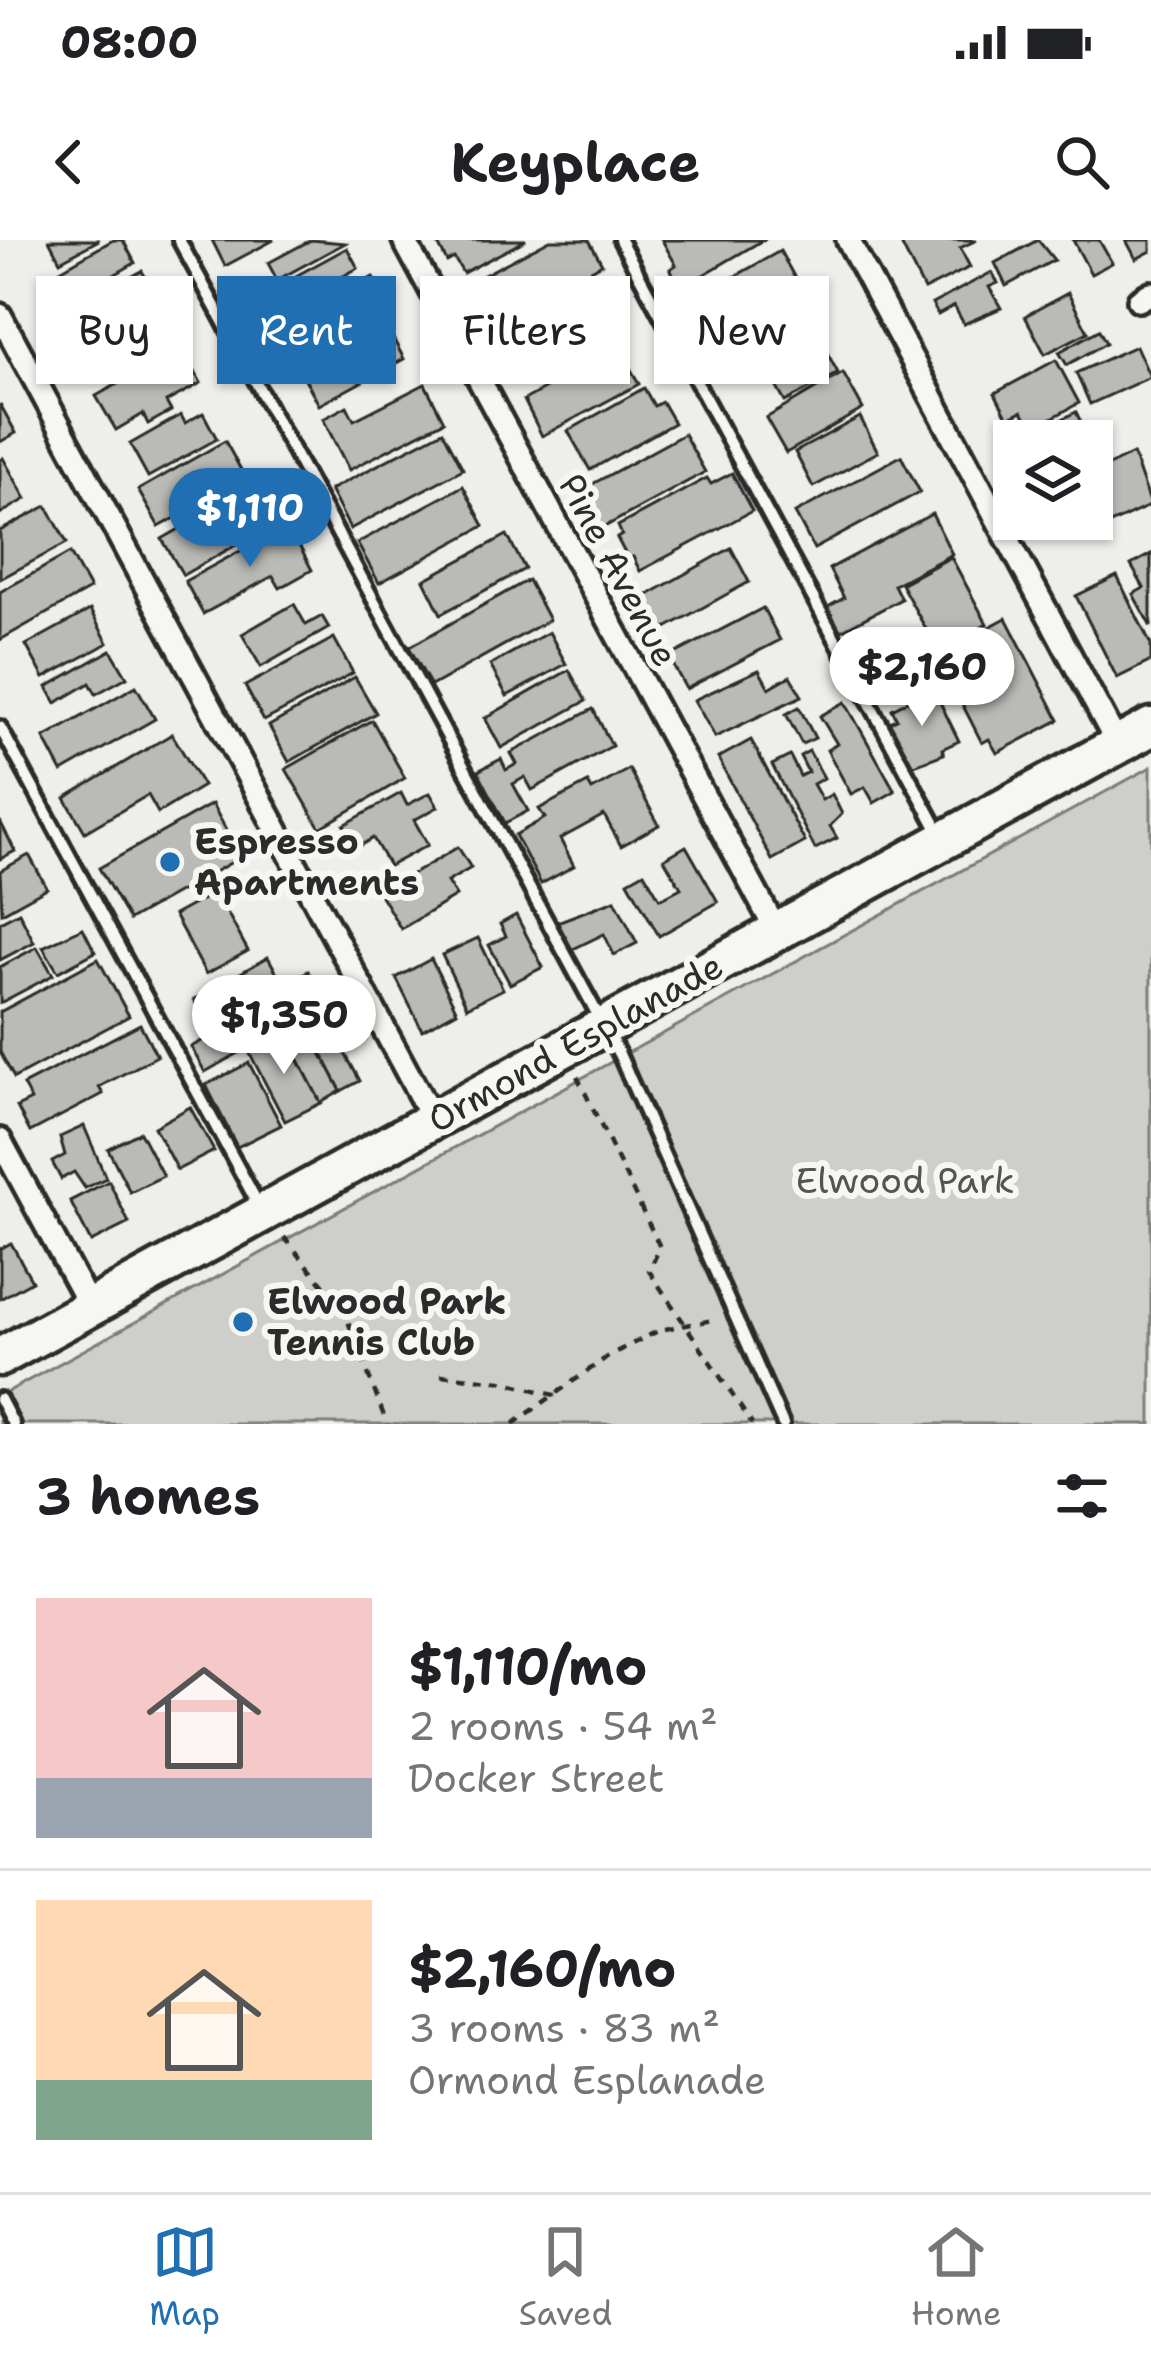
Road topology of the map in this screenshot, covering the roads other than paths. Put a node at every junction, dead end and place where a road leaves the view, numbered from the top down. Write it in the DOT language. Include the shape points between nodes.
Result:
graph roads {
  1 [pos="179,240"];
  2 [pos="404,240"];
  3 [pos="620,240"];
  4 [pos="848,240"];
  5 [pos="0,315"];
  6 [pos="0,727"];
  7 [pos="1151,727"];
  8 [pos="1118,745"];
  9 [pos="944,840"];
  10 [pos="776,930"];
  11 [pos="604,1026"];
  12 [pos="433,1120"];
  13 [pos="0,1140"];
  14 [pos="273,1225"];
  15 [pos="92,1310"];
  16 [pos="0,1357"];
  17 [pos="0,1399"];
  18 [pos="13,1424"];
  19 [pos="783,1424"];
  1 -- 11 [label="lane"];
  2 -- 10 [label="street, Pine Avenue"];
  3 -- 9 [label="lane"];
  4 -- 8 [label="street"];
  5 -- 12 [label="street"];
  6 -- 14 [label="lane"];
  7 -- 8 [label="main road, Ormond Esplanade"];
  8 -- 9 [label="main road, Ormond Esplanade"];
  9 -- 10 [label="main road, Ormond Esplanade"];
  10 -- 11 [label="main road, Ormond Esplanade"];
  11 -- 12 [label="main road, Ormond Esplanade"];
  11 -- 19 [label="lane"];
  12 -- 14 [label="main road, Ormond Esplanade"];
  13 -- 15 [label="street"];
  14 -- 15 [label="main road, Ormond Esplanade"];
  15 -- 16 [label="main road, Ormond Esplanade"];
  17 -- 18 [label="lane"];
}
